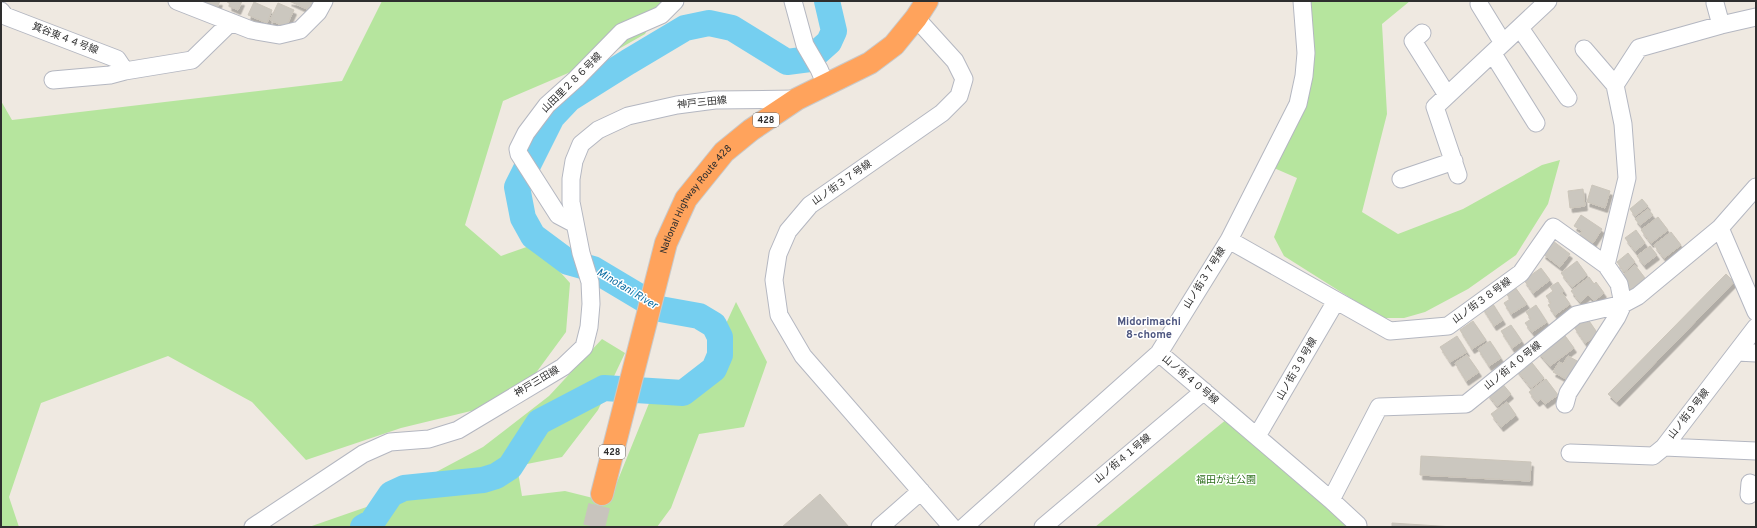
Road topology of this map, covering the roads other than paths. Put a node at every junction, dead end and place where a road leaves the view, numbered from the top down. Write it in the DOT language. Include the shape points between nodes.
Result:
graph roads {
  1 [pos="177,1"];
  2 [pos="324,1"];
  3 [pos="676,1"];
  4 [pos="793,1"];
  5 [pos="1302,1"];
  6 [pos="1548,1"];
  7 [pos="1715,3"];
  8 [pos="1479,4"];
  9 [pos="922,10"];
  10 [pos="1,11"];
  11 [pos="1756,17"];
  12 [pos="231,22"];
  13 [pos="1721,24"];
  14 [pos="1520,28"];
  15 [pos="1422,33"];
  16 [pos="1498,48"];
  17 [pos="1584,50"];
  18 [pos="125,71"];
  19 [pos="822,77"];
  20 [pos="52,80"];
  21 [pos="1615,84"];
  22 [pos="1447,95"];
  23 [pos="1568,98"];
  24 [pos="797,99"];
  25 [pos="1536,123"];
  26 [pos="1401,179"];
  27 [pos="1756,186"];
  28 [pos="575,224"];
  29 [pos="1720,228"];
  30 [pos="1229,240"];
  31 [pos="1606,265"];
  32 [pos="1336,301"];
  33 [pos="1623,304"];
  34 [pos="1756,312"];
  35 [pos="1756,327"];
  36 [pos="1736,352"];
  37 [pos="1158,353"];
  38 [pos="1756,353"];
  39 [pos="1204,391"];
  40 [pos="1565,404"];
  41 [pos="1257,436"];
  42 [pos="1664,447"];
  43 [pos="1756,451"];
  44 [pos="1570,453"];
  45 [pos="921,491"];
  46 [pos="602,494"];
  47 [pos="1331,500"];
  48 [pos="1358,525"];
  49 [pos="253,527"];
  50 [pos="880,527"];
  51 [pos="952,527"];
  52 [pos="964,527"];
  53 [pos="1043,527"];
  1 -- 12 [label="street"];
  2 -- 12 [label="street" via="318,12 300,30 279,36 251,30"];
  3 -- 28 [label="street, 山田里２８６号線" via="661,16 622,32 547,105 526,133 518,149 558,215"];
  4 -- 19 [label="street" via="805,45"];
  5 -- 30 [label="street, 山ノ街３７号線" via="1306,53 1298,104"];
  6 -- 14 [label="street"];
  7 -- 13 [label="street"];
  8 -- 16 [label="street"];
  9 -- 19 [label="highway, National Highway Route 428 / 428" via="894,45 870,63"];
  9 -- 45 [label="street, 山ノ街３７号線" via="955,61 964,80 959,96 942,113 810,205 788,231 778,254 774,280 779,315 803,356"];
  10 -- 18 [label="street, 箕谷東４４号線" via="5,16 117,59"];
  11 -- 13 [label="street"];
  12 -- 18 [label="street" via="192,60"];
  13 -- 21 [label="street" via="1638,48"];
  14 -- 16 [label="street"];
  14 -- 23 [label="street"];
  15 -- 22 [label="street" via="1413,41"];
  16 -- 22 [label="street"];
  16 -- 25 [label="street"];
  17 -- 21 [label="street"];
  18 -- 20 [label="street" via="110,75"];
  19 -- 24 [label="highway, National Highway Route 428 / 428"];
  21 -- 31 [label="street" via="1623,124 1626,178"];
  22 -- 26 [label="street" via="1435,107 1456,168"];
  24 -- 28 [label="street, 神戸三田線" via="715,100 628,116 598,130 582,144 574,161 571,202"];
  24 -- 46 [label="highway, National Highway Route 428 / 428" via="724,152 686,199 666,242"];
  27 -- 29 [label="street, 山ノ街４０号線"];
  28 -- 49 [label="street, 神戸三田線" via="590,282 591,304 584,347 563,367 458,430 429,439 390,442 363,454"];
  29 -- 33 [label="street, 山ノ街４０号線" via="1638,296"];
  29 -- 34 [label="street"];
  30 -- 32 [label="street, 山ノ街３８号線"];
  30 -- 37 [label="street, 山ノ街３７号線"];
  31 -- 32 [label="street, 山ノ街３８号線" via="1553,227 1521,273 1448,326 1390,331"];
  31 -- 33 [label="street, 山ノ街３８号線" via="1619,284"];
  32 -- 41 [label="street, 山ノ街３９号線"];
  33 -- 40 [label="street" via="1568,393"];
  33 -- 47 [label="street, 山ノ街４０号線" via="1576,315 1466,404 1379,407"];
  35 -- 36 [label="street, 山ノ街９号線"];
  36 -- 38 [label="street"];
  36 -- 42 [label="street, 山ノ街９号線"];
  37 -- 39 [label="street, 山ノ街４０号線"];
  37 -- 52 [label="street, 山ノ街３７号線"];
  39 -- 41 [label="street, 山ノ街４０号線"];
  39 -- 53 [label="street, 山ノ街４１号線"];
  41 -- 47 [label="street, 山ノ街４０号線"];
  42 -- 43 [label="street, 山ノ街９号線"];
  42 -- 44 [label="street" via="1653,456"];
  45 -- 50 [label="street"];
  45 -- 51 [label="street, 山ノ街３７号線"];
  47 -- 48 [label="street, 山ノ街４０号線"];
}
